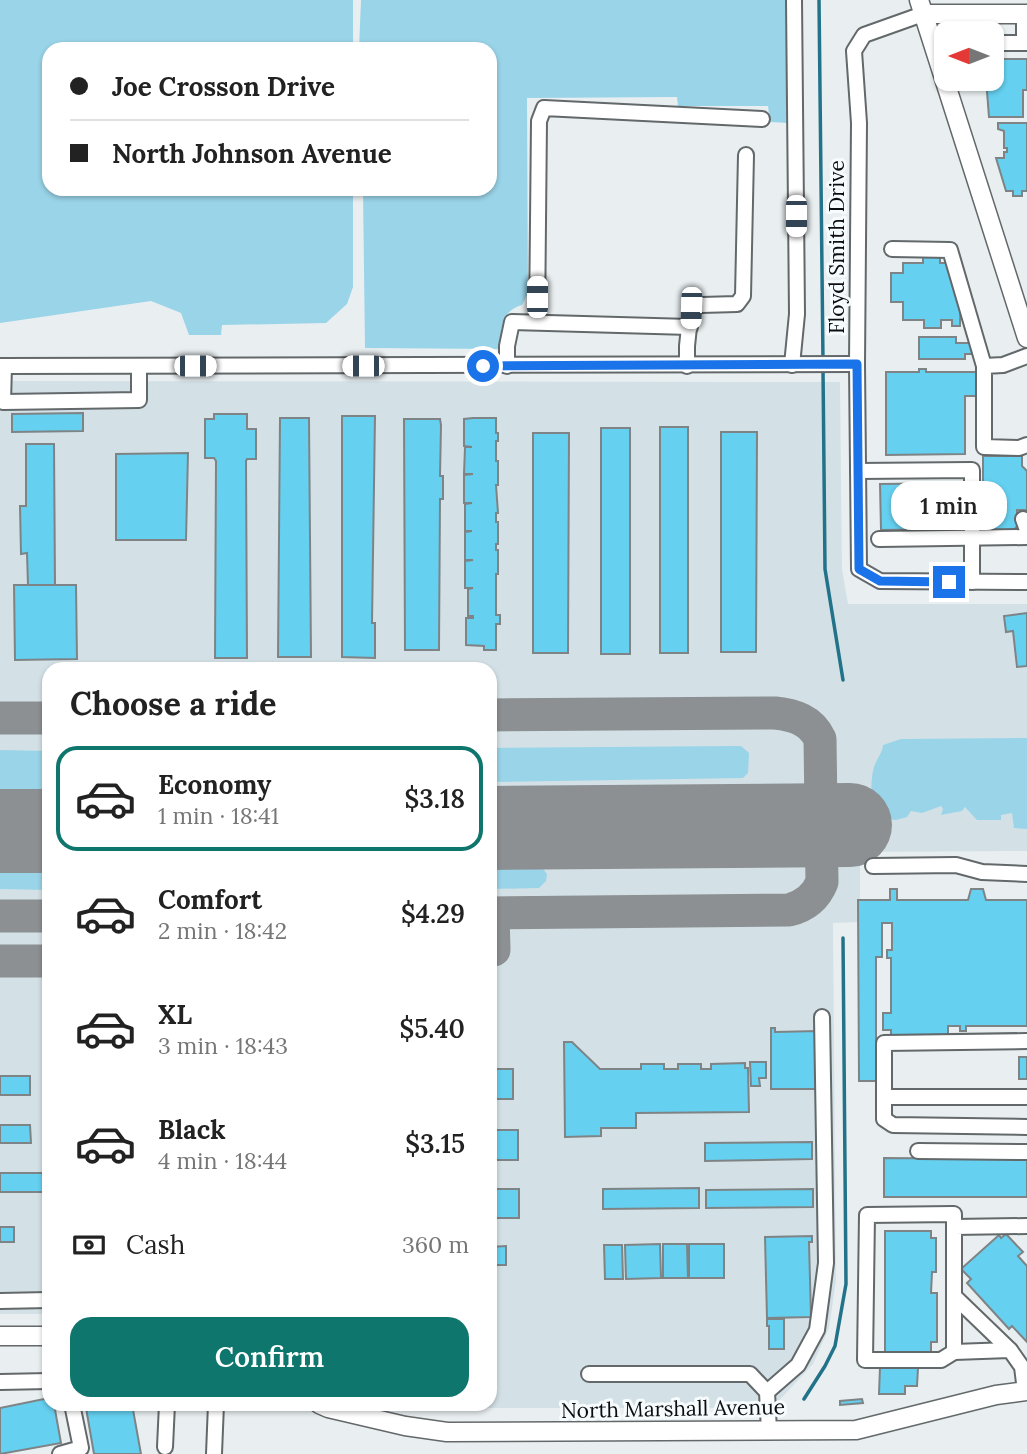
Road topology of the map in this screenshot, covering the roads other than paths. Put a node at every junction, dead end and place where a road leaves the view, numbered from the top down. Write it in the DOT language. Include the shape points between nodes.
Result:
graph roads {
  1 [pos="794,0"];
  2 [pos="921,7"];
  3 [pos="1025,14"];
  4 [pos="1004,43"];
  5 [pos="1026,43"];
  6 [pos="762,120"];
  7 [pos="746,155"];
  8 [pos="892,249"];
  9 [pos="537,322"];
  10 [pos="690,327"];
  11 [pos="1027,338"];
  12 [pos="1027,356"];
  13 [pos="857,364"];
  14 [pos="797,365"];
  15 [pos="2,366"];
  16 [pos="139,366"];
  17 [pos="507,366"];
  18 [pos="687,366"];
  19 [pos="984,366"];
  20 [pos="1027,445"];
  21 [pos="858,471"];
  22 [pos="1027,537"];
  23 [pos="879,538"];
  24 [pos="972,538"];
  25 [pos="972,582"];
  26 [pos="1027,582"];
  27 [pos="873,866"];
  28 [pos="1027,874"];
  29 [pos="822,1017"];
  30 [pos="1027,1041"];
  31 [pos="884,1097"];
  32 [pos="1027,1097"];
  33 [pos="1027,1127"];
  34 [pos="918,1152"];
  35 [pos="1027,1152"];
  36 [pos="1027,1226"];
  37 [pos="954,1227"];
  38 [pos="954,1296"];
  39 [pos="42,1300"];
  40 [pos="0,1301"];
  41 [pos="0,1336"];
  42 [pos="42,1336"];
  43 [pos="1010,1350"];
  44 [pos="954,1352"];
  45 [pos="589,1374"];
  46 [pos="42,1381"];
  47 [pos="0,1382"];
  48 [pos="1026,1391"];
  49 [pos="767,1392"];
  50 [pos="73,1411"];
  51 [pos="167,1411"];
  52 [pos="216,1411"];
  53 [pos="346,1411"];
  54 [pos="769,1431"];
  55 [pos="165,1447"];
  56 [pos="60,1454"];
  57 [pos="214,1454"];
  1 -- 14 [label="street"];
  2 -- 3 [label="main road"];
  2 -- 11 [label="main road"];
  2 -- 13 [label="street, Floyd Smith Drive" via="864,35 854,51 859,123"];
  3 -- 5 [label="street"];
  4 -- 5 [label="street"];
  6 -- 9 [label="street" via="544,108 539,121"];
  7 -- 10 [label="street" via="743,296 737,304 691,308"];
  8 -- 19 [label="street" via="950,250"];
  9 -- 10 [label="street"];
  9 -- 17 [label="street" via="512,322"];
  10 -- 18 [label="street"];
  12 -- 19 [label="street"];
  13 -- 14 [label="street"];
  13 -- 21 [label="street, Floyd Smith Drive"];
  14 -- 18 [label="street"];
  15 -- 16 [label="street"];
  15 -- 16 [label="street" via="3,402 139,400"];
  16 -- 17 [label="street"];
  17 -- 18 [label="street"];
  19 -- 20 [label="street" via="984,447"];
  21 -- 24 [label="street" via="972,470"];
  21 -- 25 [label="street, Floyd Smith Drive" via="859,569 880,581"];
  22 -- 24 [label="street"];
  23 -- 24 [label="street"];
  24 -- 25 [label="street"];
  25 -- 26 [label="street"];
  27 -- 28 [label="street" via="956,865 982,872"];
  29 -- 49 [label="street" via="826,1262 817,1331 798,1365"];
  30 -- 31 [label="street" via="884,1043"];
  31 -- 32 [label="street"];
  31 -- 33 [label="street" via="884,1119 893,1125"];
  34 -- 35 [label="street"];
  36 -- 37 [label="street"];
  37 -- 38 [label="street"];
  37 -- 44 [label="street" via="954,1214 867,1215 865,1360 941,1360"];
  38 -- 43 [label="street"];
  38 -- 44 [label="street"];
  39 -- 40 [label="street"];
  41 -- 42 [label="main road"];
  43 -- 44 [label="street"];
  43 -- 48 [label="street" via="1022,1367"];
  45 -- 49 [label="street" via="750,1374"];
  46 -- 47 [label="street"];
  48 -- 54 [label="main road, North Marshall Avenue" via="856,1430"];
  49 -- 54 [label="street"];
  50 -- 56 [label="street" via="81,1448"];
  51 -- 55 [label="street"];
  52 -- 57 [label="street"];
  53 -- 54 [label="main road, North Marshall Avenue" via="447,1432"];
}
